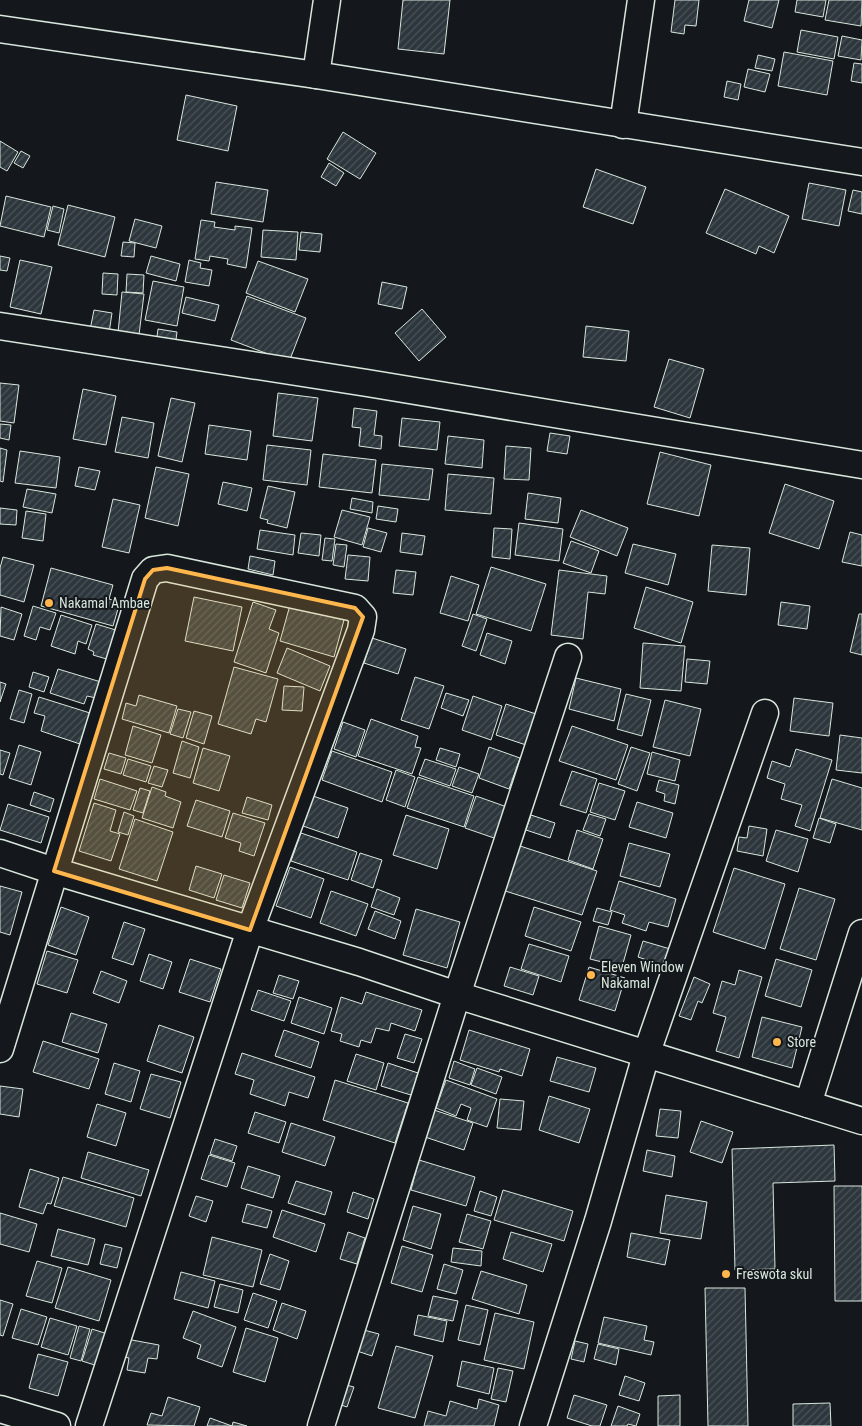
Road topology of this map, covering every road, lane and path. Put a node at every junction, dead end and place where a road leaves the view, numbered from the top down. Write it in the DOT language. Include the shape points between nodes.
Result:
graph roads {
  1 [pos="327,0"];
  2 [pos="641,0"];
  3 [pos="0,29"];
  4 [pos="316,74"];
  5 [pos="623,125"];
  6 [pos="862,162"];
  7 [pos="0,326"];
  8 [pos="862,464"];
  9 [pos="568,657"];
  10 [pos="765,713"];
  11 [pos="0,853"];
  12 [pos="54,871"];
  13 [pos="250,930"];
  14 [pos="862,933"];
  15 [pos="457,995"];
  16 [pos="0,1049"];
  17 [pos="646,1055"];
  18 [pos="808,1104"];
  19 [pos="862,1121"];
  20 [pos="0,1409"];
  21 [pos="57,1426"];
  22 [pos="89,1426"];
  23 [pos="321,1426"];
  24 [pos="533,1426"];
  1 -- 4 [label="street"];
  2 -- 5 [label="street"];
  3 -- 4 [label="street"];
  4 -- 5 [label="street"];
  5 -- 6 [label="street"];
  7 -- 8 [label="street"];
  9 -- 15 [label="street"];
  10 -- 17 [label="street"];
  11 -- 12 [label="street"];
  12 -- 13 [label="street"];
  12 -- 13 [label="street" via="145,579 153,570 167,568 355,608 363,617 361,630"];
  12 -- 16 [label="street"];
  13 -- 15 [label="street"];
  13 -- 22 [label="street"];
  14 -- 18 [label="street"];
  15 -- 17 [label="street"];
  15 -- 23 [label="street"];
  17 -- 18 [label="street"];
  17 -- 24 [label="street"];
  18 -- 19 [label="street"];
  20 -- 21 [label="street"];
}
